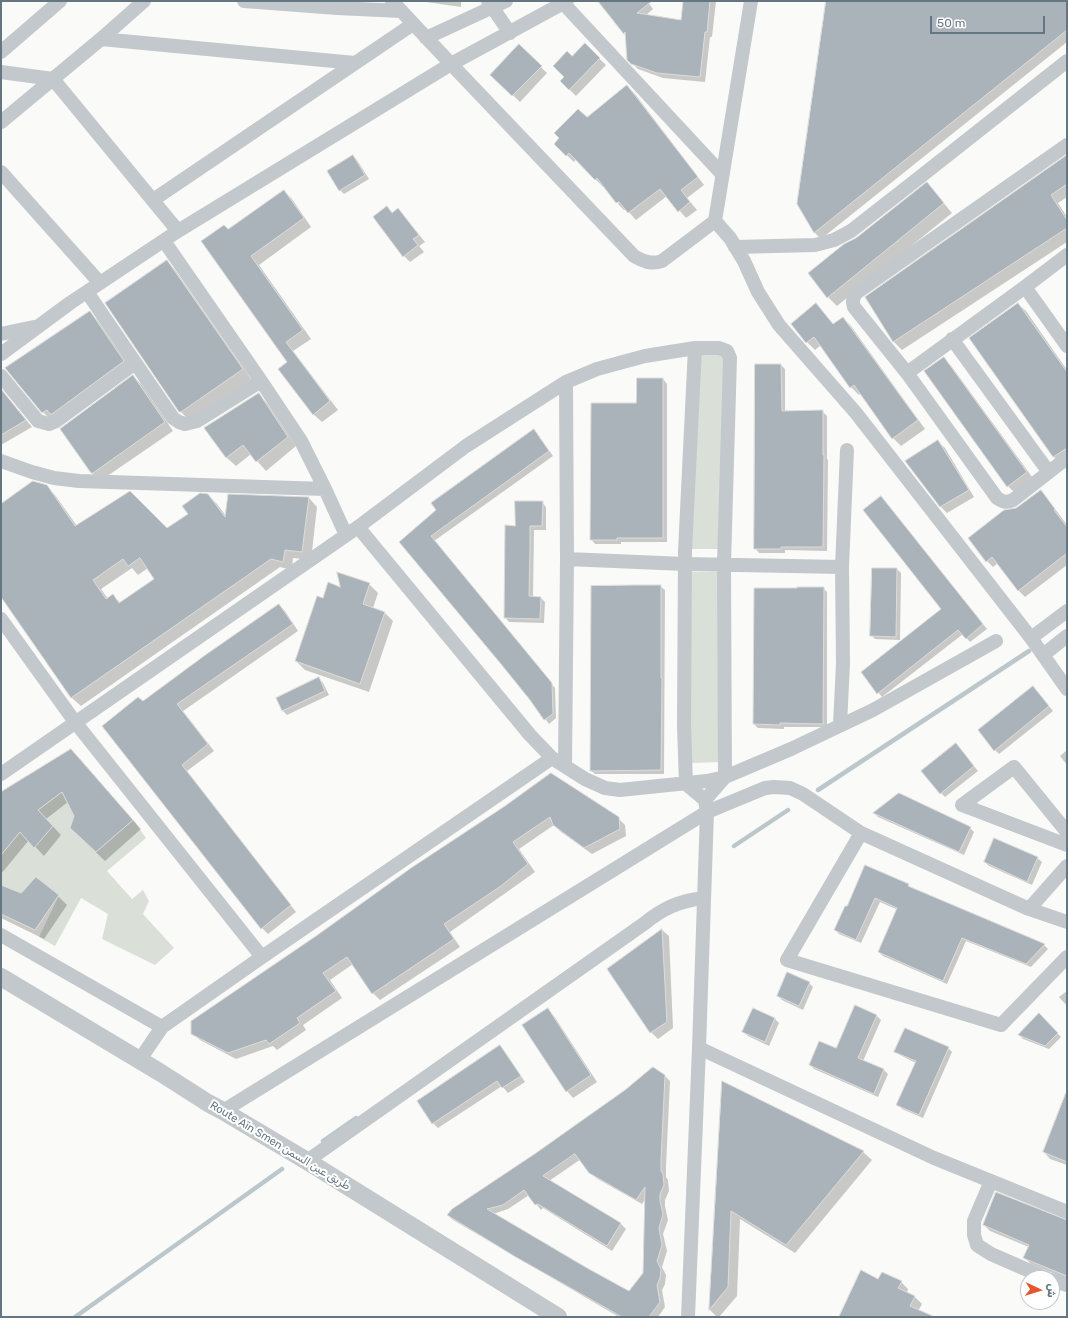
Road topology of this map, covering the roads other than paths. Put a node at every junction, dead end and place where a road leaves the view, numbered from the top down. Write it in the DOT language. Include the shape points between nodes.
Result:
graph roads {
  1 [pos="60,1"];
  2 [pos="144,1"];
  3 [pos="244,1"];
  4 [pos="506,1"];
  5 [pos="751,1"];
  6 [pos="565,2"];
  7 [pos="490,4"];
  8 [pos="397,6"];
  9 [pos="413,24"];
  10 [pos="510,33"];
  11 [pos="426,38"];
  12 [pos="101,39"];
  13 [pos="1,52"];
  14 [pos="1067,61"];
  15 [pos="355,63"];
  16 [pos="451,64"];
  17 [pos="1,72"];
  18 [pos="53,79"];
  19 [pos="1,122"];
  20 [pos="1067,145"];
  21 [pos="1,172"];
  22 [pos="722,174"];
  23 [pos="153,200"];
  24 [pos="715,221"];
  25 [pos="178,231"];
  26 [pos="164,241"];
  27 [pos="735,246"];
  28 [pos="1067,255"];
  29 [pos="100,283"];
  30 [pos="1025,288"];
  31 [pos="87,292"];
  32 [pos="40,326"];
  33 [pos="1,334"];
  34 [pos="952,339"];
  35 [pos="1067,346"];
  36 [pos="695,348"];
  37 [pos="1,354"];
  38 [pos="135,363"];
  39 [pos="907,373"];
  40 [pos="1,376"];
  41 [pos="261,381"];
  42 [pos="566,382"];
  43 [pos="847,450"];
  44 [pos="1067,458"];
  45 [pos="1,461"];
  46 [pos="1048,471"];
  47 [pos="325,489"];
  48 [pos="358,527"];
  49 [pos="346,535"];
  50 [pos="567,560"];
  51 [pos="685,564"];
  52 [pos="724,564"];
  53 [pos="842,567"];
  54 [pos="1067,611"];
  55 [pos="1,619"];
  56 [pos="1067,636"];
  57 [pos="1031,638"];
  58 [pos="996,641"];
  59 [pos="1042,654"];
  60 [pos="1067,689"];
  61 [pos="75,722"];
  62 [pos="840,724"];
  63 [pos="552,758"];
  64 [pos="565,766"];
  65 [pos="1,774"];
  66 [pos="725,777"];
  67 [pos="686,784"];
  68 [pos="706,806"];
  69 [pos="1067,832"];
  70 [pos="861,833"];
  71 [pos="1067,845"];
  72 [pos="1067,866"];
  73 [pos="703,898"];
  74 [pos="1029,909"];
  75 [pos="1067,922"];
  76 [pos="1,935"];
  77 [pos="262,957"];
  78 [pos="1067,957"];
  79 [pos="1,977"];
  80 [pos="162,1027"];
  81 [pos="699,1048"];
  82 [pos="139,1060"];
  83 [pos="223,1111"];
  84 [pos="307,1161"];
  85 [pos="991,1181"];
  86 [pos="1067,1212"];
  87 [pos="1028,1270"];
  88 [pos="558,1317"];
  89 [pos="688,1317"];
  1 -- 13 [label="street"];
  2 -- 12 [label="street"];
  3 -- 8 [label="street" via="337,8"];
  4 -- 7 [label="street"];
  5 -- 22 [label="street"];
  6 -- 10 [label="street"];
  6 -- 22 [label="street"];
  7 -- 10 [label="street"];
  7 -- 11 [label="street"];
  8 -- 9 [label="street"];
  9 -- 11 [label="street"];
  9 -- 15 [label="street"];
  10 -- 16 [label="street"];
  11 -- 16 [label="street"];
  12 -- 15 [label="street"];
  12 -- 18 [label="street"];
  14 -- 27 [label="street" via="851,231 834,240 808,245"];
  15 -- 23 [label="street"];
  16 -- 24 [label="street" via="634,256 644,262 662,261"];
  16 -- 25 [label="street"];
  17 -- 18 [label="street"];
  18 -- 19 [label="street"];
  18 -- 23 [label="street"];
  20 -- 39 [label="street" via="856,293 853,298 854,307"];
  21 -- 29 [label="street"];
  22 -- 24 [label="street"];
  23 -- 25 [label="street"];
  24 -- 27 [label="street"];
  25 -- 26 [label="street"];
  26 -- 29 [label="street"];
  26 -- 41 [label="street"];
  27 -- 57 [label="street" via="758,292 779,325 856,413"];
  28 -- 30 [label="street"];
  29 -- 31 [label="street"];
  30 -- 34 [label="street"];
  30 -- 35 [label="street"];
  31 -- 32 [label="street"];
  31 -- 38 [label="street"];
  32 -- 33 [label="street"];
  32 -- 37 [label="street"];
  34 -- 39 [label="street"];
  34 -- 46 [label="street"];
  36 -- 42 [label="street" via="645,356 597,369"];
  36 -- 51 [label="street"];
  36 -- 52 [label="street" via="724,349 730,358"];
  38 -- 40 [label="street" via="49,424 38,421"];
  38 -- 41 [label="street" via="173,418 185,424 197,421"];
  39 -- 46 [label="street" via="1002,502 1013,500"];
  41 -- 47 [label="street" via="301,441"];
  42 -- 48 [label="street" via="466,446"];
  42 -- 50 [label="street"];
  43 -- 53 [label="street"];
  44 -- 46 [label="street"];
  45 -- 47 [label="street" via="54,478 79,481"];
  47 -- 49 [label="street"];
  48 -- 49 [label="street"];
  48 -- 63 [label="street" via="530,735"];
  49 -- 61 [label="street"];
  50 -- 51 [label="street"];
  50 -- 64 [label="street"];
  51 -- 52 [label="street"];
  51 -- 67 [label="street"];
  52 -- 53 [label="street"];
  52 -- 66 [label="street"];
  53 -- 62 [label="street"];
  54 -- 57 [label="street"];
  55 -- 61 [label="street"];
  56 -- 59 [label="street"];
  57 -- 59 [label="street"];
  58 -- 62 [label="street" via="873,710"];
  59 -- 60 [label="street"];
  61 -- 65 [label="street"];
  61 -- 77 [label="street"];
  62 -- 66 [label="street" via="791,749"];
  63 -- 64 [label="street"];
  63 -- 77 [label="street"];
  64 -- 67 [label="street" via="605,788 620,790"];
  66 -- 67 [label="street"];
  66 -- 68 [label="street"];
  67 -- 68 [label="street"];
  68 -- 70 [label="street" via="765,788 790,788"];
  68 -- 73 [label="street"];
  68 -- 83 [label="street"];
  69 -- 71 [label="street" via="1014,767 962,805"];
  70 -- 74 [label="street"];
  70 -- 78 [label="street" via="787,960 1001,1025"];
  72 -- 74 [label="street"];
  73 -- 81 [label="street"];
  73 -- 84 [label="street" via="676,903 654,915"];
  74 -- 75 [label="street"];
  76 -- 80 [label="street"];
  77 -- 80 [label="street"];
  79 -- 82 [label="street, Route Aïn Smen طريق عين السمن"];
  80 -- 82 [label="street"];
  81 -- 85 [label="street" via="934,1158"];
  81 -- 89 [label="street"];
  82 -- 83 [label="street, Route Aïn Smen طريق عين السمن"];
  83 -- 84 [label="street, Route Aïn Smen طريق عين السمن"];
  84 -- 88 [label="street, Route Aïn Smen طريق عين السمن"];
  85 -- 86 [label="street"];
  85 -- 87 [label="street" via="974,1221 977,1245"];
}
